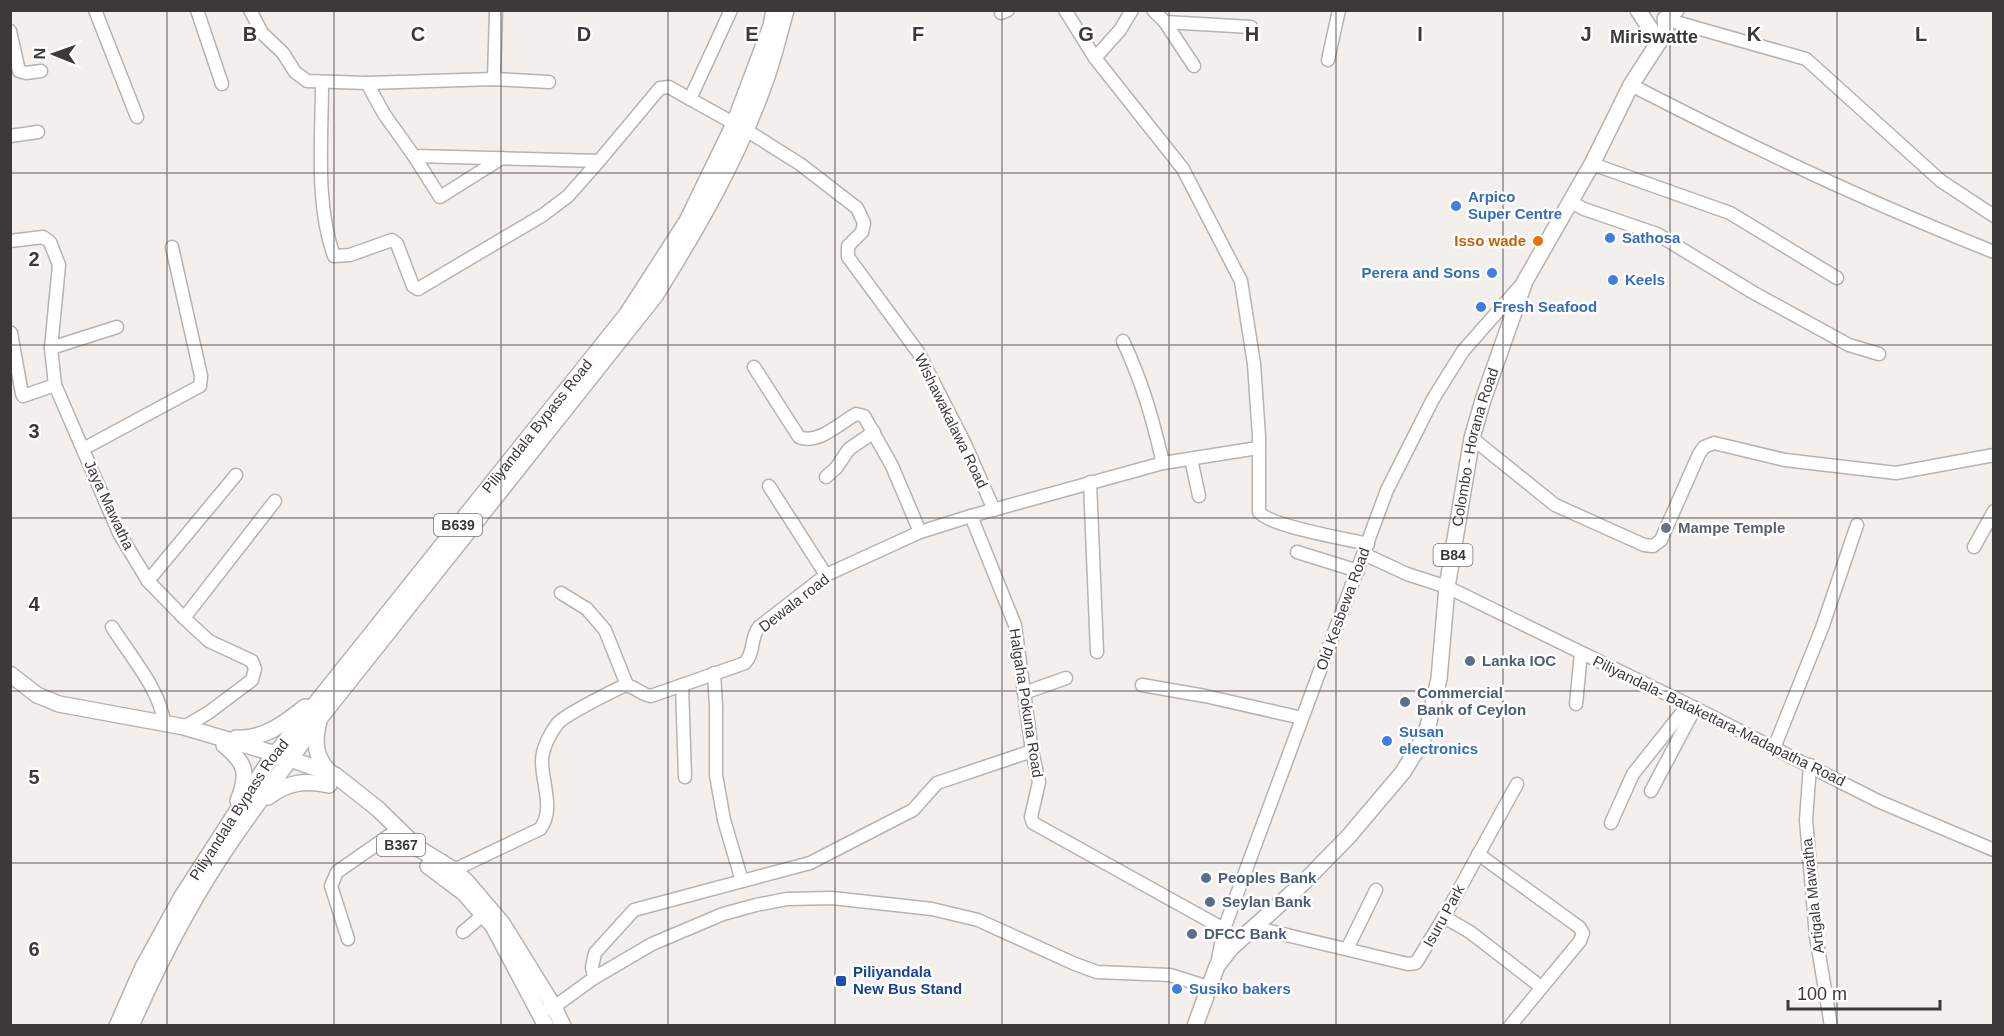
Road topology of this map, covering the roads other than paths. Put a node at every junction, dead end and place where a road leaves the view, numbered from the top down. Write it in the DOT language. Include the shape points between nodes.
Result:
graph roads {
  1 [pos="95,10"];
  2 [pos="197,10"];
  3 [pos="250,10"];
  4 [pos="496,10"];
  5 [pos="731,10"];
  6 [pos="774,10"];
  7 [pos="786,10"];
  8 [pos="1065,10"];
  9 [pos="1132,10"];
  10 [pos="1153,10"];
  11 [pos="1338,10"];
  12 [pos="1638,10"];
  13 [pos="1670,15"];
  14 [pos="1165,22"];
  15 [pos="1251,27"];
  16 [pos="10,31"];
  17 [pos="1659,42"];
  18 [pos="1095,58"];
  19 [pos="1328,60"];
  20 [pos="1194,66"];
  21 [pos="41,71"];
  22 [pos="494,80"];
  23 [pos="549,82"];
  24 [pos="322,83"];
  25 [pos="367,83"];
  26 [pos="222,84"];
  27 [pos="1631,85"];
  28 [pos="690,99"];
  29 [pos="137,117"];
  30 [pos="740,127"];
  31 [pos="38,132"];
  32 [pos="10,136"];
  33 [pos="414,156"];
  34 [pos="502,158"];
  35 [pos="599,161"];
  36 [pos="1592,164"];
  37 [pos="1571,202"];
  38 [pos="1994,216"];
  39 [pos="10,241"];
  40 [pos="172,247"];
  41 [pos="1994,252"];
  42 [pos="1837,278"];
  43 [pos="1525,281"];
  44 [pos="117,327"];
  45 [pos="10,333"];
  46 [pos="1123,341"];
  47 [pos="51,348"];
  48 [pos="1879,354"];
  49 [pos="754,367"];
  50 [pos="56,385"];
  51 [pos="874,432"];
  52 [pos="1472,438"];
  53 [pos="1258,448"];
  54 [pos="83,449"];
  55 [pos="1994,455"];
  56 [pos="1191,459"];
  57 [pos="1163,463"];
  58 [pos="236,475"];
  59 [pos="826,477"];
  60 [pos="1090,482"];
  61 [pos="769,486"];
  62 [pos="1199,496"];
  63 [pos="275,501"];
  64 [pos="994,510"];
  65 [pos="1994,512"];
  66 [pos="970,516"];
  67 [pos="1857,525"];
  68 [pos="920,532"];
  69 [pos="1974,547"];
  70 [pos="1366,549"];
  71 [pos="1297,552"];
  72 [pos="1358,572"];
  73 [pos="826,575"];
  74 [pos="148,581"];
  75 [pos="1447,587"];
  76 [pos="561,593"];
  77 [pos="184,618"];
  78 [pos="112,627"];
  79 [pos="1097,652"];
  80 [pos="1581,652"];
  81 [pos="714,673"];
  82 [pos="10,674"];
  83 [pos="1066,678"];
  84 [pos="627,685"];
  85 [pos="682,685"];
  86 [pos="1142,685"];
  87 [pos="325,693"];
  88 [pos="1024,693"];
  89 [pos="1576,704"];
  90 [pos="1692,706"];
  91 [pos="320,718"];
  92 [pos="1302,718"];
  93 [pos="164,723"];
  94 [pos="192,729"];
  95 [pos="222,741"];
  96 [pos="1774,748"];
  97 [pos="1032,751"];
  98 [pos="279,761"];
  99 [pos="1810,765"];
  100 [pos="685,777"];
  101 [pos="335,782"];
  102 [pos="1517,784"];
  103 [pos="1651,791"];
  104 [pos="258,805"];
  105 [pos="232,818"];
  106 [pos="1611,823"];
  107 [pos="390,835"];
  108 [pos="1994,850"];
  109 [pos="1478,855"];
  110 [pos="450,875"];
  111 [pos="742,881"];
  112 [pos="1376,890"];
  113 [pos="483,915"];
  114 [pos="1444,917"];
  115 [pos="1253,927"];
  116 [pos="1224,929"];
  117 [pos="463,932"];
  118 [pos="348,939"];
  119 [pos="1347,949"];
  120 [pos="1217,966"];
  121 [pos="594,978"];
  122 [pos="1208,987"];
  123 [pos="1541,987"];
  124 [pos="547,1015"];
  125 [pos="117,1026"];
  126 [pos="131,1026"];
  127 [pos="563,1026"];
  128 [pos="1195,1026"];
  129 [pos="1510,1026"];
  130 [pos="1831,1026"];
  1 -- 29 [label="street"];
  2 -- 26 [label="street"];
  3 -- 24 [label="street" via="262,33 295,72 307,81"];
  4 -- 22 [label="street"];
  5 -- 28 [label="street"];
  6 -- 30 [label="main road, Piliyandala Bypass Road / B639"];
  7 -- 30 [label="main road, Piliyandala Bypass Road / B639" via="765,84"];
  8 -- 18 [label="street"];
  9 -- 18 [label="street"];
  10 -- 14 [label="street"];
  11 -- 19 [label="street"];
  12 -- 17 [label="main road"];
  13 -- 17 [label="main road, Colombo - Horana Road / B84"];
  13 -- 38 [label="street" via="1806,59 1941,182"];
  14 -- 15 [label="street"];
  14 -- 20 [label="street"];
  16 -- 21 [label="street" via="19,71"];
  17 -- 27 [label="main road, Colombo - Horana Road / B84"];
  18 -- 53 [label="street" via="1183,169 1241,281 1254,364"];
  22 -- 23 [label="street"];
  22 -- 25 [label="street"];
  24 -- 25 [label="street"];
  24 -- 35 [label="street" via="321,180 328,241 334,256 350,255 392,240 412,286 418,289 543,215 568,196"];
  25 -- 33 [label="street"];
  27 -- 36 [label="main road, Colombo - Horana Road / B84"];
  27 -- 41 [label="street" via="1910,219"];
  28 -- 30 [label="street, Wishawakalawa Road"];
  28 -- 35 [label="street, Wishawakalawa Road" via="669,87 660,88"];
  30 -- 64 [label="street, Wishawakalawa Road" via="800,164 857,208 864,223 862,232 848,246 848,257 918,352"];
  30 -- 87 [label="main road, Piliyandala Bypass Road / B639" via="687,221 627,314"];
  30 -- 91 [label="main road, Piliyandala Bypass Road / B639" via="700,223 655,296"];
  31 -- 32 [label="street"];
  33 -- 34 [label="street"];
  33 -- 34 [label="street" via="441,201"];
  34 -- 35 [label="street"];
  36 -- 37 [label="main road, Colombo - Horana Road / B84"];
  36 -- 42 [label="street" via="1730,213"];
  37 -- 43 [label="main road, Colombo - Horana Road / B84"];
  37 -- 48 [label="street" via="1658,234 1849,345"];
  39 -- 47 [label="street, Jaya Mawatha" via="43,237 50,242 59,265"];
  40 -- 54 [label="street" via="200,386"];
  43 -- 52 [label="main road, Colombo - Horana Road / B84"];
  43 -- 70 [label="street, Old Kesbewa Road" via="1464,351 1432,399 1387,490"];
  44 -- 47 [label="street"];
  45 -- 50 [label="street" via="23,396"];
  46 -- 57 [label="street" via="1146,396"];
  47 -- 50 [label="street, Jaya Mawatha"];
  49 -- 51 [label="street" via="799,437 810,439 825,434 856,414 864,417"];
  50 -- 54 [label="street, Jaya Mawatha"];
  51 -- 59 [label="street" via="849,448"];
  51 -- 68 [label="street"];
  52 -- 55 [label="street" via="1555,505 1653,546 1661,540 1699,454 1714,443 1785,460 1896,473"];
  52 -- 75 [label="main road, Colombo - Horana Road / B84"];
  53 -- 56 [label="street, Dewala road"];
  53 -- 70 [label="street" via="1258,507 1262,517"];
  54 -- 74 [label="street, Jaya Mawatha" via="119,533"];
  56 -- 57 [label="street, Dewala road"];
  56 -- 62 [label="street"];
  57 -- 60 [label="street, Dewala road"];
  58 -- 74 [label="street"];
  60 -- 64 [label="street, Dewala road"];
  60 -- 79 [label="street"];
  61 -- 73 [label="street"];
  63 -- 77 [label="street"];
  64 -- 66 [label="street, Dewala road"];
  65 -- 69 [label="street"];
  66 -- 68 [label="street, Dewala road"];
  66 -- 88 [label="street, Halgaha Pokuna Road" via="1015,625"];
  67 -- 96 [label="street" via="1822,628"];
  68 -- 73 [label="street, Dewala road"];
  70 -- 72 [label="street, Old Kesbewa Road"];
  70 -- 75 [label="street, Piliyandala- Batakettara-Madapatha Road" via="1407,574"];
  71 -- 72 [label="street"];
  72 -- 92 [label="street, Old Kesbewa Road"];
  73 -- 81 [label="street, Dewala road" via="759,627 745,663"];
  74 -- 77 [label="street, Jaya Mawatha"];
  75 -- 80 [label="street, Piliyandala- Batakettara-Madapatha Road"];
  75 -- 115 [label="main road, Colombo - Horana Road / B84" via="1439,679 1421,742 1403,772 1349,836"];
  76 -- 84 [label="street" via="587,609 605,630"];
  77 -- 94 [label="street, Jaya Mawatha" via="209,641 252,661 255,669 252,680"];
  78 -- 93 [label="street" via="158,701"];
  80 -- 89 [label="street"];
  80 -- 90 [label="street, Piliyandala- Batakettara-Madapatha Road"];
  81 -- 85 [label="street, Dewala road"];
  81 -- 111 [label="street" via="716,775"];
  82 -- 93 [label="main road, B367" via="37,695 59,704"];
  83 -- 88 [label="street"];
  84 -- 85 [label="street, Dewala road" via="651,696"];
  84 -- 110 [label="street" via="559,721 548,739 542,760 548,812 540,829"];
  85 -- 100 [label="street"];
  86 -- 92 [label="street"];
  87 -- 95 [label="main road" via="281,726 258,736"];
  87 -- 98 [label="main road, Piliyandala Bypass Road / B639"];
  88 -- 97 [label="street, Halgaha Pokuna Road"];
  90 -- 96 [label="street, Piliyandala- Batakettara-Madapatha Road"];
  90 -- 103 [label="street"];
  90 -- 106 [label="street" via="1633,774"];
  91 -- 98 [label="main road, Piliyandala Bypass Road / B639"];
  91 -- 101 [label="main road" via="316,752"];
  92 -- 116 [label="street, Old Kesbewa Road"];
  93 -- 94 [label="main road, B367"];
  94 -- 95 [label="main road, B367"];
  95 -- 98 [label="main road, B367"];
  95 -- 105 [label="main road" via="244,768"];
  96 -- 99 [label="street, Piliyandala- Batakettara-Madapatha Road"];
  97 -- 111 [label="street" via="937,783 913,810 810,862"];
  97 -- 116 [label="street, Halgaha Pokuna Road" via="1039,782 1031,817 1034,823"];
  98 -- 101 [label="main road, B367"];
  98 -- 104 [label="main road, Piliyandala Bypass Road / B639"];
  98 -- 105 [label="main road, Piliyandala Bypass Road / B639"];
  99 -- 108 [label="street, Piliyandala- Batakettara-Madapatha Road" via="1878,801"];
  99 -- 130 [label="street, Artigala Mawatha" via="1806,820 1816,936"];
  101 -- 104 [label="main road" via="291,783"];
  101 -- 107 [label="main road, B367"];
  101 -- 110 [label="main road, B367" via="378,809"];
  102 -- 109 [label="street, Isuru Park"];
  104 -- 126 [label="main road, Piliyandala Bypass Road / B639" via="182,922"];
  105 -- 125 [label="main road, Piliyandala Bypass Road / B639" via="181,898 143,967"];
  107 -- 110 [label="main road, B367" via="410,854"];
  107 -- 118 [label="street" via="337,872 331,886"];
  109 -- 114 [label="street, Isuru Park"];
  109 -- 123 [label="street" via="1583,933"];
  110 -- 113 [label="main road, B367"];
  110 -- 124 [label="main road, B367" via="502,923"];
  111 -- 121 [label="street" via="634,910 595,953"];
  112 -- 119 [label="street"];
  113 -- 117 [label="street"];
  113 -- 124 [label="main road, B367"];
  114 -- 119 [label="street, Isuru Park" via="1416,963"];
  114 -- 123 [label="street"];
  115 -- 119 [label="street, Isuru Park"];
  115 -- 120 [label="main road, Colombo - Horana Road / B84"];
  116 -- 120 [label="street, Old Kesbewa Road"];
  120 -- 122 [label="main road, Colombo - Horana Road / B84"];
  121 -- 122 [label="street" via="652,944 723,914 788,899 832,898 932,909 978,920 1097,972 1170,975"];
  121 -- 124 [label="street"];
  122 -- 128 [label="main road, Colombo - Horana Road / B84"];
  123 -- 129 [label="street"];
  124 -- 127 [label="main road, B367"];
}
